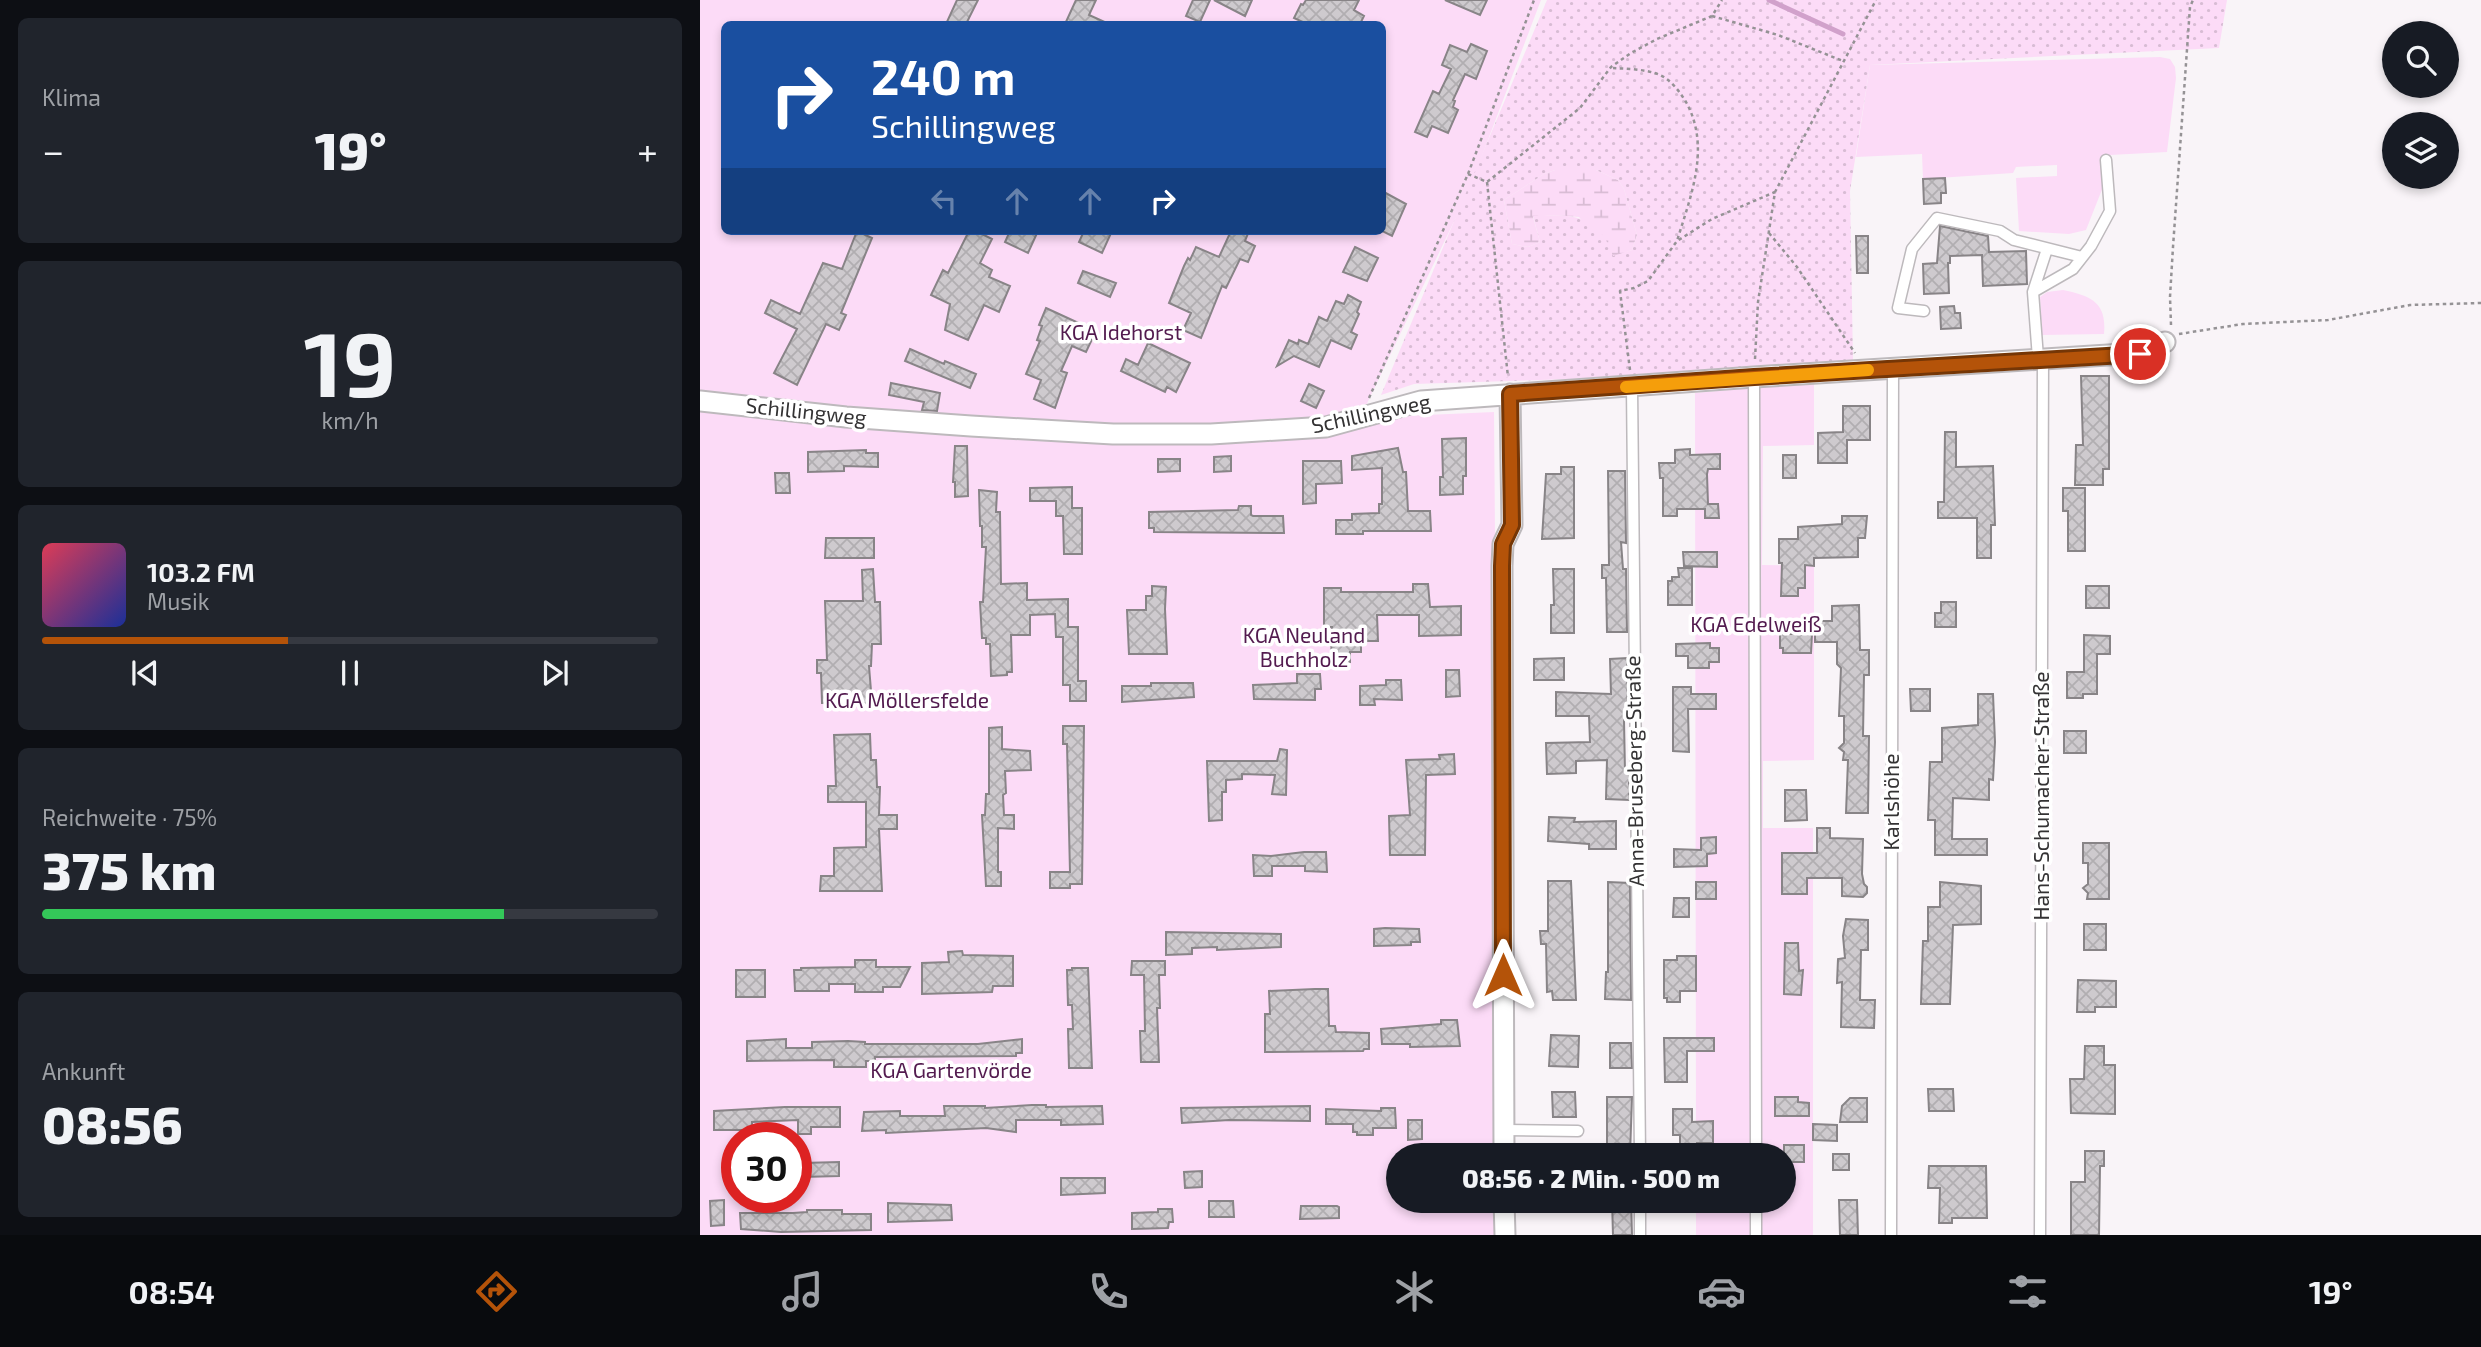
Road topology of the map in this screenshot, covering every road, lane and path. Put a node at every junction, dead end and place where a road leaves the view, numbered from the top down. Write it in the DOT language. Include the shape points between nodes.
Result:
graph roads {
  1 [pos="1534,0"];
  2 [pos="1722,0"];
  3 [pos="1876,0"];
  4 [pos="2193,0"];
  5 [pos="1712,16"];
  6 [pos="1843,61"];
  7 [pos="1611,68"];
  8 [pos="2106,160"];
  9 [pos="1468,174"];
  10 [pos="1487,182"];
  11 [pos="1775,192"];
  12 [pos="1769,232"];
  13 [pos="1677,242"];
  14 [pos="2047,248"];
  15 [pos="2082,257"];
  16 [pos="2033,292"];
  17 [pos="2481,303"];
  18 [pos="1924,311"];
  19 [pos="2165,342"];
  20 [pos="2041,358"];
  21 [pos="1893,368"];
  22 [pos="1867,370"];
  23 [pos="1754,377"];
  24 [pos="1632,387"];
  25 [pos="1510,394"];
  26 [pos="700,401"];
  27 [pos="1360,419"];
  28 [pos="1504,1130"];
  29 [pos="1578,1131"];
  30 [pos="1504,1143"];
  31 [pos="1640,1143"];
  32 [pos="1756,1143"];
  33 [pos="1504,1213"];
  34 [pos="1640,1213"];
  35 [pos="1756,1213"];
  36 [pos="1505,1235"];
  37 [pos="1640,1235"];
  38 [pos="1756,1235"];
  39 [pos="1891,1235"];
  40 [pos="2040,1235"];
  1 -- 9 [label="path"];
  2 -- 5 [label="path"];
  3 -- 6 [label="path"];
  4 -- 17 [label="path" via="2173,247 2172,336 2243,324 2328,320 2410,305"];
  5 -- 6 [label="path"];
  5 -- 7 [label="path" via="1631,52"];
  6 -- 11 [label="path"];
  7 -- 10 [label="path" via="1580,108"];
  7 -- 13 [label="path" via="1662,76 1681,92 1692,113 1699,161"];
  8 -- 15 [label="lane" via="2110,211"];
  9 -- 10 [label="path"];
  9 -- 27 [label="path"];
  10 -- 25 [label="path"];
  11 -- 12 [label="path"];
  11 -- 13 [label="path" via="1712,219"];
  12 -- 22 [label="path"];
  12 -- 23 [label="path" via="1758,302"];
  13 -- 24 [label="path" via="1648,281 1620,291"];
  14 -- 15 [label="lane"];
  14 -- 16 [label="lane"];
  14 -- 18 [label="lane" via="2014,240 2000,231 1937,218 1912,249 1898,308"];
  15 -- 16 [label="lane" via="2073,269"];
  16 -- 20 [label="lane, Hans-Schumacher-Straße"];
  19 -- 20 [label="street, Schillingweg" via="2140,354"];
  20 -- 21 [label="street, Schillingweg"];
  20 -- 40 [label="lane, Hans-Schumacher-Straße"];
  21 -- 22 [label="street, Schillingweg"];
  21 -- 39 [label="lane, Karlshöhe"];
  22 -- 23 [label="street, Schillingweg"];
  23 -- 24 [label="street, Schillingweg"];
  23 -- 32 [label="lane"];
  24 -- 25 [label="street, Schillingweg"];
  24 -- 31 [label="lane, Anna-Bruseberg-Straße"];
  25 -- 27 [label="street, Schillingweg" via="1421,401"];
  25 -- 28 [label="street" via="1512,525 1503,544 1502,566"];
  26 -- 27 [label="street, Schillingweg" via="846,417 1113,434 1314,428"];
  28 -- 29 [label="lane"];
  28 -- 30 [label="street"];
  33 -- 36 [label="street"];
  34 -- 37 [label="lane"];
  35 -- 38 [label="lane"];
}
